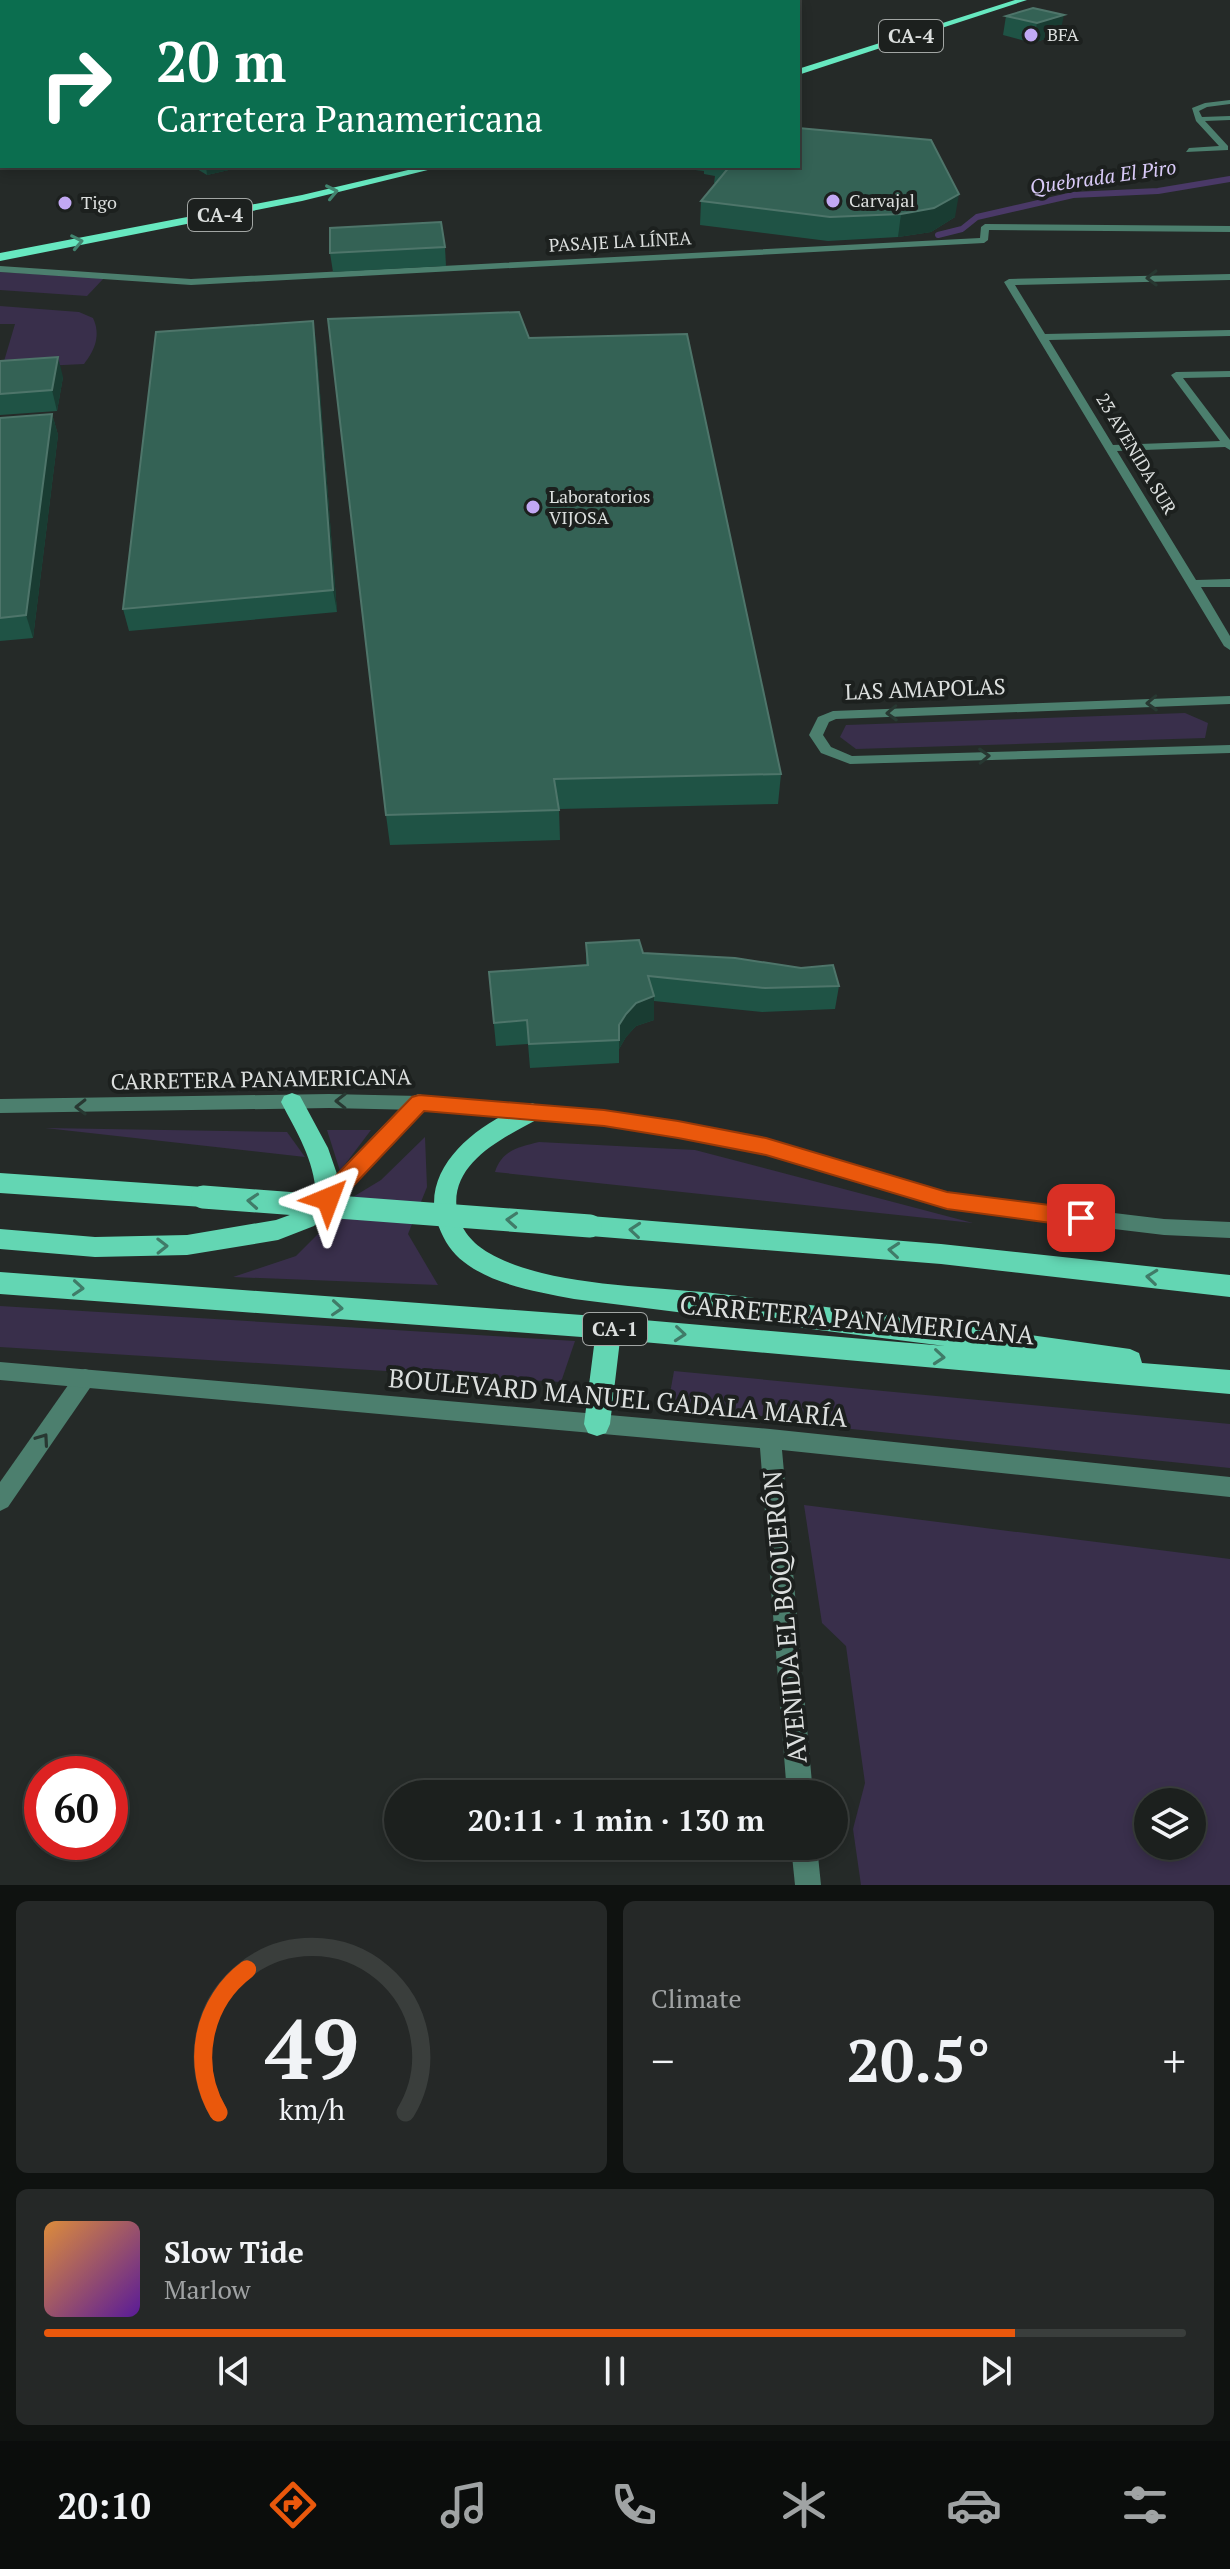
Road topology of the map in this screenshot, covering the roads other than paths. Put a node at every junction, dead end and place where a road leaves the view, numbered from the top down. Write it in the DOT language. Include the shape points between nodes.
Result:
graph roads {
  1 [pos="992,0"];
  2 [pos="1023,0"];
  3 [pos="814,55"];
  4 [pos="800,71"];
  5 [pos="1230,102"];
  6 [pos="1230,118"];
  7 [pos="1199,119"];
  8 [pos="1189,150"];
  9 [pos="380,168"];
  10 [pos="430,168"];
  11 [pos="314,181"];
  12 [pos="230,198"];
  13 [pos="77,228"];
  14 [pos="1230,229"];
  15 [pos="0,257"];
  16 [pos="0,269"];
  17 [pos="1230,277"];
  18 [pos="1230,333"];
  19 [pos="1044,337"];
  20 [pos="1230,374"];
  21 [pos="1229,445"];
  22 [pos="1112,448"];
  23 [pos="1230,583"];
  24 [pos="1194,584"];
  25 [pos="1215,619"];
  26 [pos="1230,619"];
  27 [pos="1230,646"];
  28 [pos="1230,700"];
  29 [pos="1230,749"];
  30 [pos="292,1102"];
  31 [pos="419,1103"];
  32 [pos="0,1106"];
  33 [pos="532,1112"];
  34 [pos="0,1183"];
  35 [pos="328,1199"];
  36 [pos="1230,1230"];
  37 [pos="0,1239"];
  38 [pos="0,1283"];
  39 [pos="1230,1286"];
  40 [pos="609,1328"];
  41 [pos="0,1371"];
  42 [pos="85,1378"];
  43 [pos="1230,1379"];
  44 [pos="597,1424"];
  45 [pos="770,1439"];
  46 [pos="1230,1487"];
  47 [pos="0,1500"];
  48 [pos="799,1780"];
  49 [pos="805,1860"];
  50 [pos="808,1885"];
  1 -- 3 [label="highway, CA-4"];
  2 -- 4 [label="highway, CA-4"];
  5 -- 7 [label="street" via="1195,110"];
  6 -- 7 [label="street"];
  7 -- 8 [label="street" via="1225,148"];
  9 -- 11 [label="highway"];
  15 -- 10 [label="highway, CA-4, one-way"];
  12 -- 13 [label="highway, CA-4"];
  14 -- 16 [label="street, PASAJE LA LÍNEA" via="985,227 984,240 191,282"];
  17 -- 19 [label="street, 23 AVENIDA SUR, one-way" via="1009,282"];
  18 -- 19 [label="street"];
  19 -- 22 [label="street, 23 AVENIDA SUR"];
  20 -- 21 [label="street" via="1176,375"];
  21 -- 22 [label="street"];
  22 -- 24 [label="street, 23 AVENIDA SUR"];
  23 -- 24 [label="street"];
  24 -- 25 [label="street, 23 AVENIDA SUR"];
  25 -- 26 [label="street"];
  25 -- 27 [label="street, 23 AVENIDA SUR"];
  28 -- 29 [label="street, LAS AMAPOLAS, one-way" via="833,715 816,735 826,750 850,760"];
  31 -- 30 [label="street, CARRETERA PANAMERICANA, one-way"];
  30 -- 32 [label="street, CARRETERA PANAMERICANA, one-way"];
  30 -- 35 [label="main road" via="328,1173"];
  31 -- 33 [label="street, CARRETERA PANAMERICANA"];
  31 -- 35 [label="main road"];
  33 -- 36 [label="street, CARRETERA PANAMERICANA" via="604,1118 766,1146 947,1201"];
  33 -- 43 [label="main road" via="492,1133 462,1159 445,1193 450,1232 491,1266 563,1285 918,1329"];
  39 -- 34 [label="main road, one-way, bridge" via="941,1254"];
  37 -- 35 [label="main road, one-way" via="95,1247 187,1245 278,1230 306,1219"];
  38 -- 40 [label="main road, CARRETERA PANAMERICANA / CA-1, one-way"];
  40 -- 43 [label="main road, CARRETERA PANAMERICANA / CA-1, one-way"];
  40 -- 44 [label="main road"];
  41 -- 42 [label="street, BOULEVARD MANUEL GADALA MARÍA"];
  42 -- 44 [label="street, BOULEVARD MANUEL GADALA MARÍA"];
  47 -- 42 [label="street, one-way"];
  44 -- 45 [label="street, BOULEVARD MANUEL GADALA MARÍA"];
  45 -- 46 [label="street, BOULEVARD MANUEL GADALA MARÍA"];
  45 -- 48 [label="street, AVENIDA EL BOQUERÓN"];
  49 -- 50 [label="street"];
}
